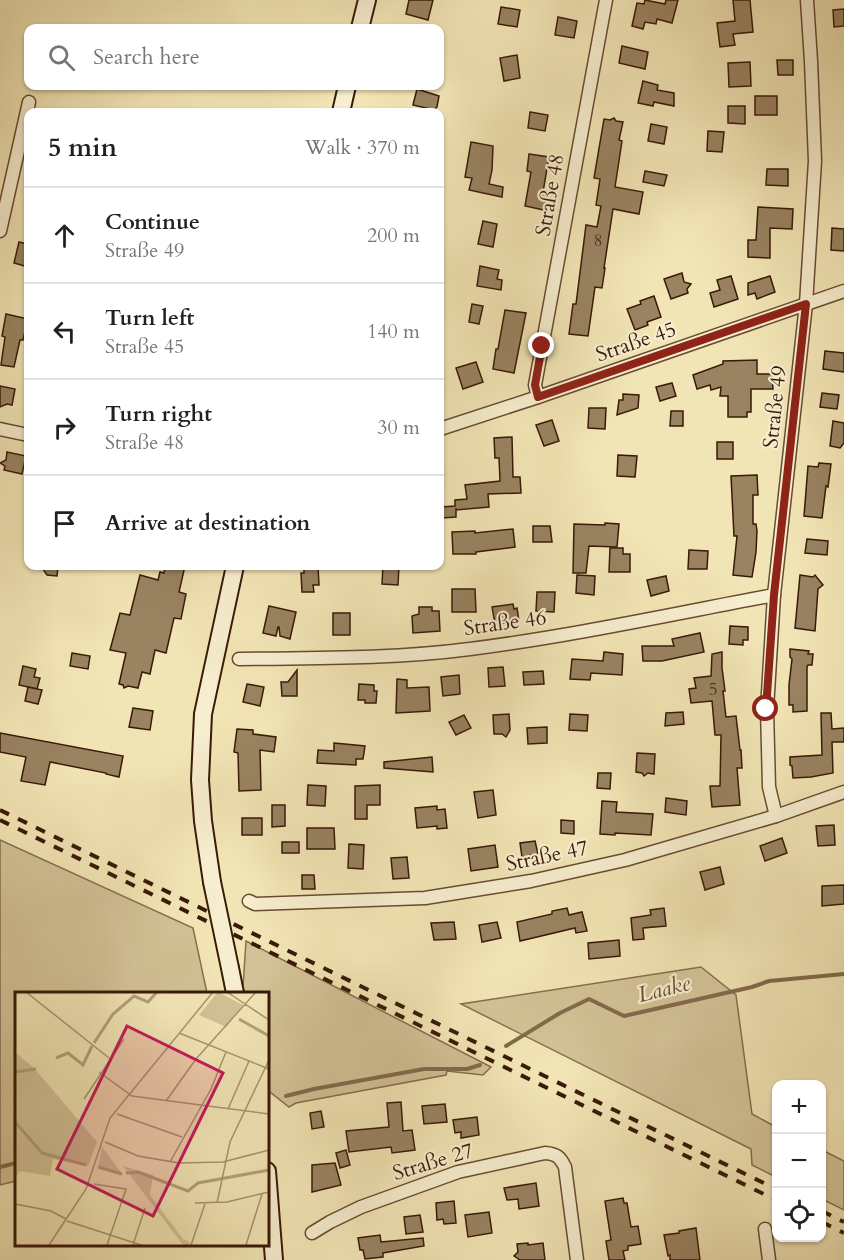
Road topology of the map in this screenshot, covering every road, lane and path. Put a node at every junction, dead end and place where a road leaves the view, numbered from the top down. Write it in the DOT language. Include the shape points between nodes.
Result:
graph roads {
  1 [pos="367,0"];
  2 [pos="606,0"];
  3 [pos="807,0"];
  4 [pos="361,24"];
  5 [pos="346,90"];
  6 [pos="29,102"];
  7 [pos="28,108"];
  8 [pos="342,108"];
  9 [pos="24,124"];
  10 [pos="0,231"];
  11 [pos="844,291"];
  12 [pos="806,304"];
  13 [pos="538,397"];
  14 [pos="444,428"];
  15 [pos="0,429"];
  16 [pos="24,434"];
  17 [pos="235,570"];
  18 [pos="774,595"];
  19 [pos="239,659"];
  20 [pos="844,792"];
  21 [pos="776,816"];
  22 [pos="249,900"];
  23 [pos="235,992"];
  24 [pos="268,1184"];
  25 [pos="765,1228"];
  26 [pos="312,1233"];
  27 [pos="274,1260"];
  28 [pos="577,1260"];
  29 [pos="769,1260"];
  1 -- 4 [label="main road"];
  2 -- 13 [label="street, Straße 48" via="535,385"];
  3 -- 12 [label="street, Straße 49" via="815,161"];
  5 -- 8 [label="main road"];
  6 -- 7 [label="street"];
  9 -- 10 [label="street"];
  11 -- 12 [label="street, Straße 45"];
  12 -- 13 [label="street, Straße 45"];
  12 -- 18 [label="street, Straße 49"];
  13 -- 14 [label="street, Straße 45"];
  15 -- 16 [label="street"];
  17 -- 23 [label="main road, bridge" via="203,714 200,780 212,882"];
  18 -- 19 [label="street, Straße 46" via="469,649 375,657"];
  18 -- 21 [label="street, Straße 49" via="766,709 769,787"];
  20 -- 21 [label="street, Straße 47"];
  21 -- 22 [label="street, Straße 47" via="625,860 531,881 425,898 255,904"];
  24 -- 27 [label="main road"];
  25 -- 29 [label="street"];
  26 -- 28 [label="street, Straße 27" via="361,1207 458,1172 546,1153 560,1157 565,1167"];
}
